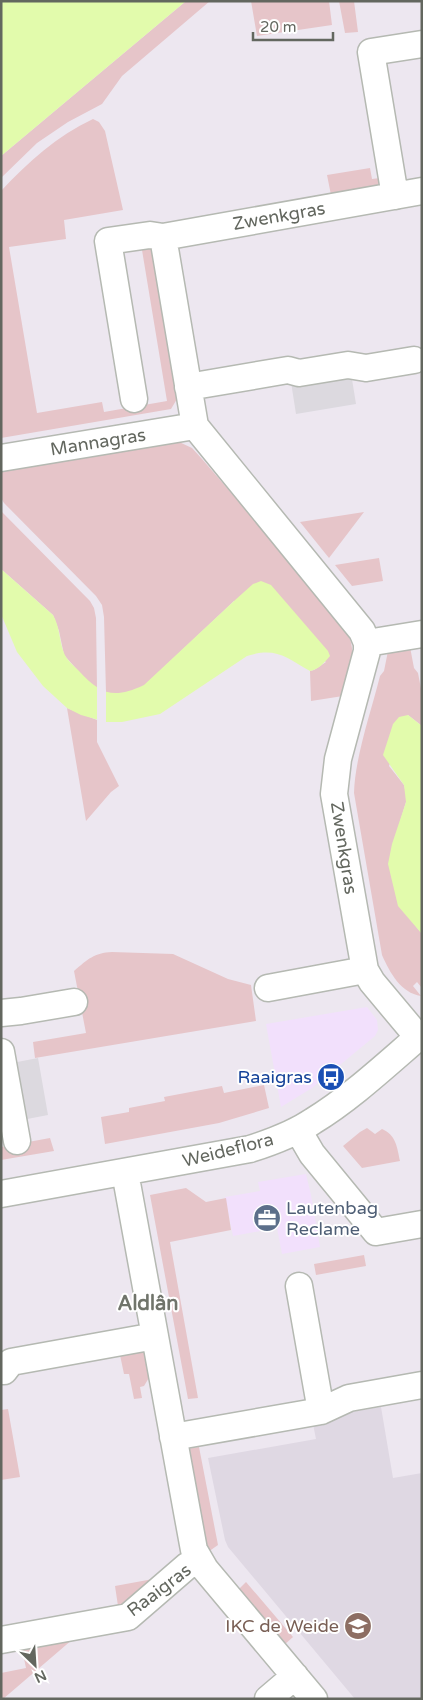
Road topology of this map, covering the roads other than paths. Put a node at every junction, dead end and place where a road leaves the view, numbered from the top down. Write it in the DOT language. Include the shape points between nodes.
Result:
graph roads {
  1 [pos="422,44"];
  2 [pos="422,192"];
  3 [pos="395,196"];
  4 [pos="163,237"];
  5 [pos="414,360"];
  6 [pos="188,387"];
  7 [pos="134,399"];
  8 [pos="195,426"];
  9 [pos="1,458"];
  10 [pos="422,634"];
  11 [pos="367,643"];
  12 [pos="365,970"];
  13 [pos="268,988"];
  14 [pos="74,1002"];
  15 [pos="1,1013"];
  16 [pos="420,1036"];
  17 [pos="1,1052"];
  18 [pos="298,1130"];
  19 [pos="17,1141"];
  20 [pos="125,1172"];
  21 [pos="1,1194"];
  22 [pos="422,1224"];
  23 [pos="299,1286"];
  24 [pos="155,1336"];
  25 [pos="1,1371"];
  26 [pos="422,1385"];
  27 [pos="321,1410"];
  28 [pos="173,1437"];
  29 [pos="199,1561"];
  30 [pos="1,1640"];
  31 [pos="295,1676"];
  32 [pos="268,1699"];
  33 [pos="314,1699"];
  1 -- 3 [label="street" via="371,52"];
  2 -- 3 [label="street, Zwenkgras"];
  3 -- 4 [label="street, Zwenkgras"];
  4 -- 6 [label="street"];
  4 -- 7 [label="street, Zwenkgras" via="150,235 108,242"];
  5 -- 6 [label="street" via="366,368 348,365 299,373 288,370"];
  6 -- 8 [label="street"];
  8 -- 9 [label="street, Mannagras"];
  8 -- 11 [label="street" via="359,626"];
  10 -- 11 [label="street"];
  11 -- 12 [label="street, Zwenkgras" via="338,759 334,794"];
  12 -- 13 [label="street"];
  12 -- 16 [label="street, Zwenkgras"];
  14 -- 15 [label="street"];
  16 -- 18 [label="street, Weideflora" via="332,1108"];
  17 -- 19 [label="street"];
  18 -- 20 [label="street, Weideflora" via="250,1149"];
  18 -- 22 [label="street" via="312,1154 376,1232"];
  20 -- 21 [label="street, Weideflora"];
  20 -- 24 [label="street, Raaigras"];
  23 -- 27 [label="street"];
  24 -- 25 [label="street" via="11,1362"];
  24 -- 28 [label="street, Raaigras"];
  26 -- 27 [label="street" via="349,1398"];
  27 -- 28 [label="street"];
  28 -- 29 [label="street, Raaigras" via="192,1542"];
  29 -- 30 [label="street, Raaigras" via="187,1566 128,1617"];
  29 -- 31 [label="street, Raaigras"];
  31 -- 32 [label="street"];
  31 -- 33 [label="street, Raaigras"];
}
